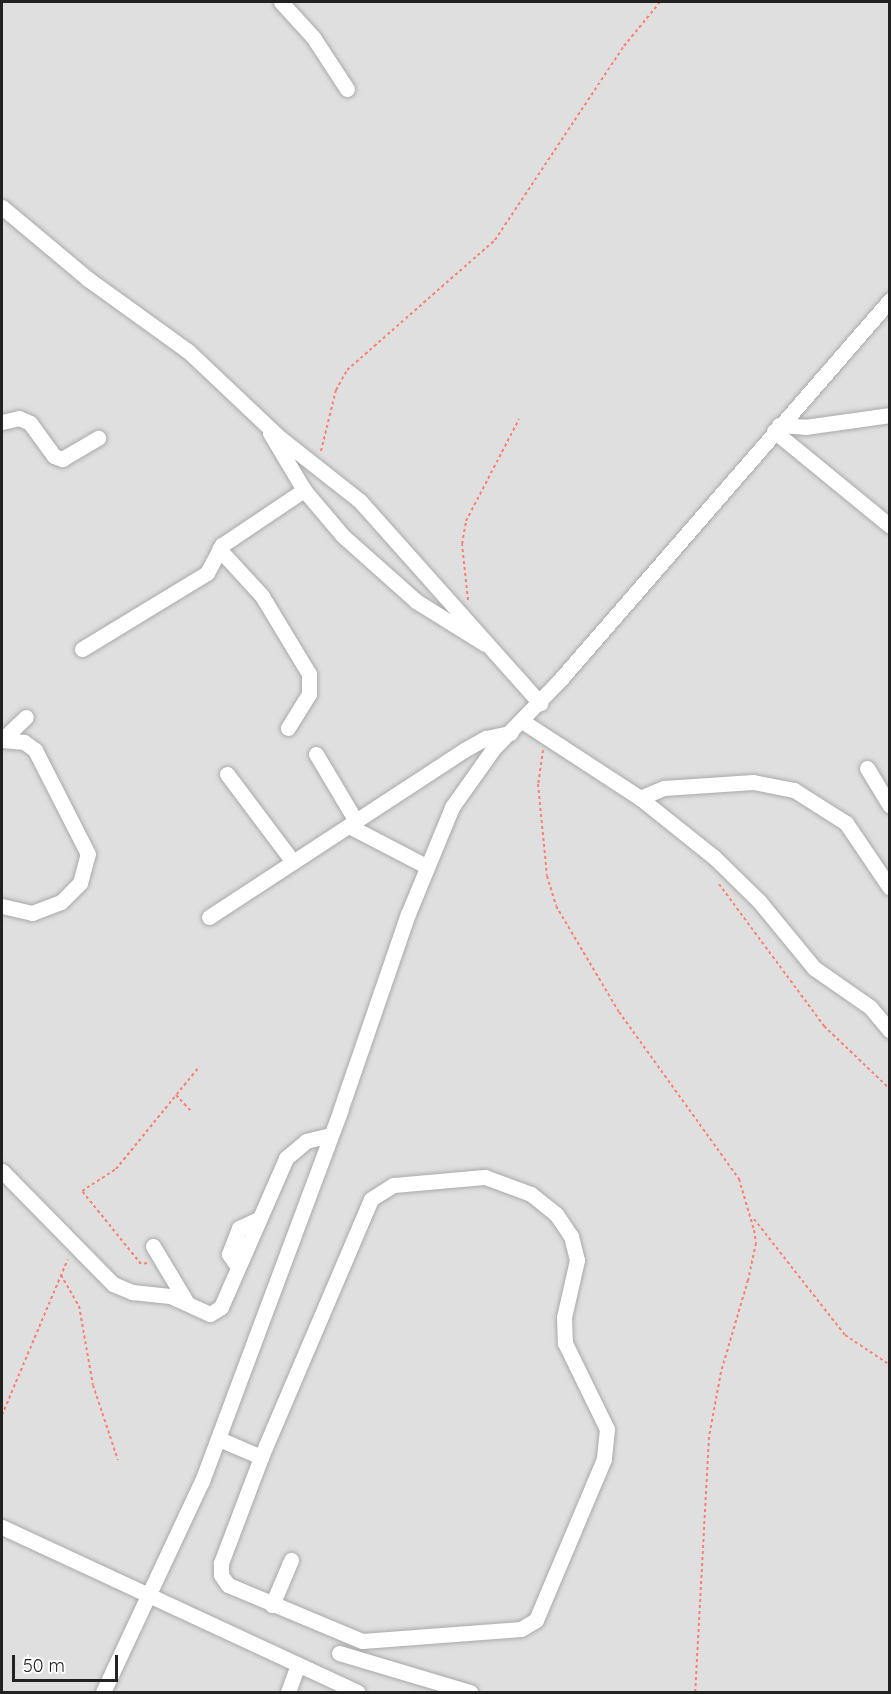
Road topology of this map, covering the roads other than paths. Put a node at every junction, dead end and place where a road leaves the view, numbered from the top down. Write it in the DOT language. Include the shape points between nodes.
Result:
graph roads {
  1 [pos="281,2"];
  2 [pos="347,89"];
  3 [pos="2,207"];
  4 [pos="890,300"];
  5 [pos="890,415"];
  6 [pos="2,422"];
  7 [pos="264,423"];
  8 [pos="777,428"];
  9 [pos="98,438"];
  10 [pos="304,490"];
  11 [pos="890,526"];
  12 [pos="219,549"];
  13 [pos="492,647"];
  14 [pos="82,649"];
  15 [pos="540,703"];
  16 [pos="26,717"];
  17 [pos="522,721"];
  18 [pos="288,728"];
  19 [pos="510,733"];
  20 [pos="2,740"];
  21 [pos="316,754"];
  22 [pos="867,768"];
  23 [pos="227,774"];
  24 [pos="639,798"];
  25 [pos="890,806"];
  26 [pos="352,823"];
  27 [pos="293,862"];
  28 [pos="426,866"];
  29 [pos="888,880"];
  30 [pos="2,906"];
  31 [pos="209,917"];
  32 [pos="890,1031"];
  33 [pos="330,1135"];
  34 [pos="2,1171"];
  35 [pos="153,1246"];
  36 [pos="188,1304"];
  37 [pos="219,1438"];
  38 [pos="261,1457"];
  39 [pos="2,1527"];
  40 [pos="291,1560"];
  41 [pos="149,1597"];
  42 [pos="272,1605"];
  43 [pos="346,1637"];
  44 [pos="339,1653"];
  45 [pos="298,1665"];
  46 [pos="328,1679"];
  47 [pos="103,1692"];
  48 [pos="288,1692"];
  49 [pos="358,1692"];
  50 [pos="470,1692"];
  1 -- 2 [label="street" via="313,37"];
  3 -- 7 [label="street" via="80,273 188,351"];
  4 -- 8 [label="street"];
  5 -- 8 [label="street"];
  6 -- 9 [label="street" via="19,418 30,423 54,456 62,459"];
  7 -- 10 [label="street"];
  7 -- 13 [label="street" via="382,522"];
  8 -- 11 [label="street"];
  8 -- 15 [label="street"];
  10 -- 12 [label="street"];
  10 -- 13 [label="street" via="343,536 404,591 452,626"];
  12 -- 14 [label="street" via="207,573"];
  12 -- 18 [label="street" via="262,596 309,674 309,694"];
  13 -- 15 [label="street"];
  15 -- 17 [label="street"];
  16 -- 20 [label="street"];
  17 -- 19 [label="street"];
  17 -- 24 [label="street"];
  19 -- 26 [label="street" via="475,743"];
  19 -- 28 [label="street" via="464,787"];
  20 -- 30 [label="street" via="24,742 35,750 88,854 80,883 61,902 32,913"];
  21 -- 26 [label="street"];
  22 -- 25 [label="street"];
  23 -- 27 [label="street"];
  24 -- 29 [label="street" via="664,788 753,782 794,790 846,823"];
  24 -- 32 [label="street" via="714,857 759,901 814,968 870,1007"];
  26 -- 27 [label="street"];
  26 -- 28 [label="street"];
  27 -- 31 [label="street"];
  28 -- 33 [label="street"];
  33 -- 36 [label="street" via="306,1141 286,1158 218,1311 206,1313"];
  33 -- 37 [label="street"];
  34 -- 36 [label="street" via="113,1284 132,1292 170,1296"];
  35 -- 36 [label="street"];
  37 -- 38 [label="street"];
  37 -- 41 [label="street"];
  38 -- 42 [label="street" via="220,1569 228,1585"];
  38 -- 43 [label="street" via="367,1204 375,1194 387,1186 416,1182 497,1179 531,1194 564,1224 577,1260 564,1317 565,1343 600,1410 607,1439 604,1459 539,1614 532,1624 521,1629 379,1642"];
  39 -- 41 [label="street"];
  40 -- 42 [label="street"];
  41 -- 45 [label="street"];
  41 -- 47 [label="street"];
  42 -- 43 [label="street"];
  43 -- 44 [label="street"];
  44 -- 46 [label="street"];
  44 -- 50 [label="street"];
  45 -- 46 [label="street"];
  45 -- 48 [label="street"];
  46 -- 49 [label="street"];
}
